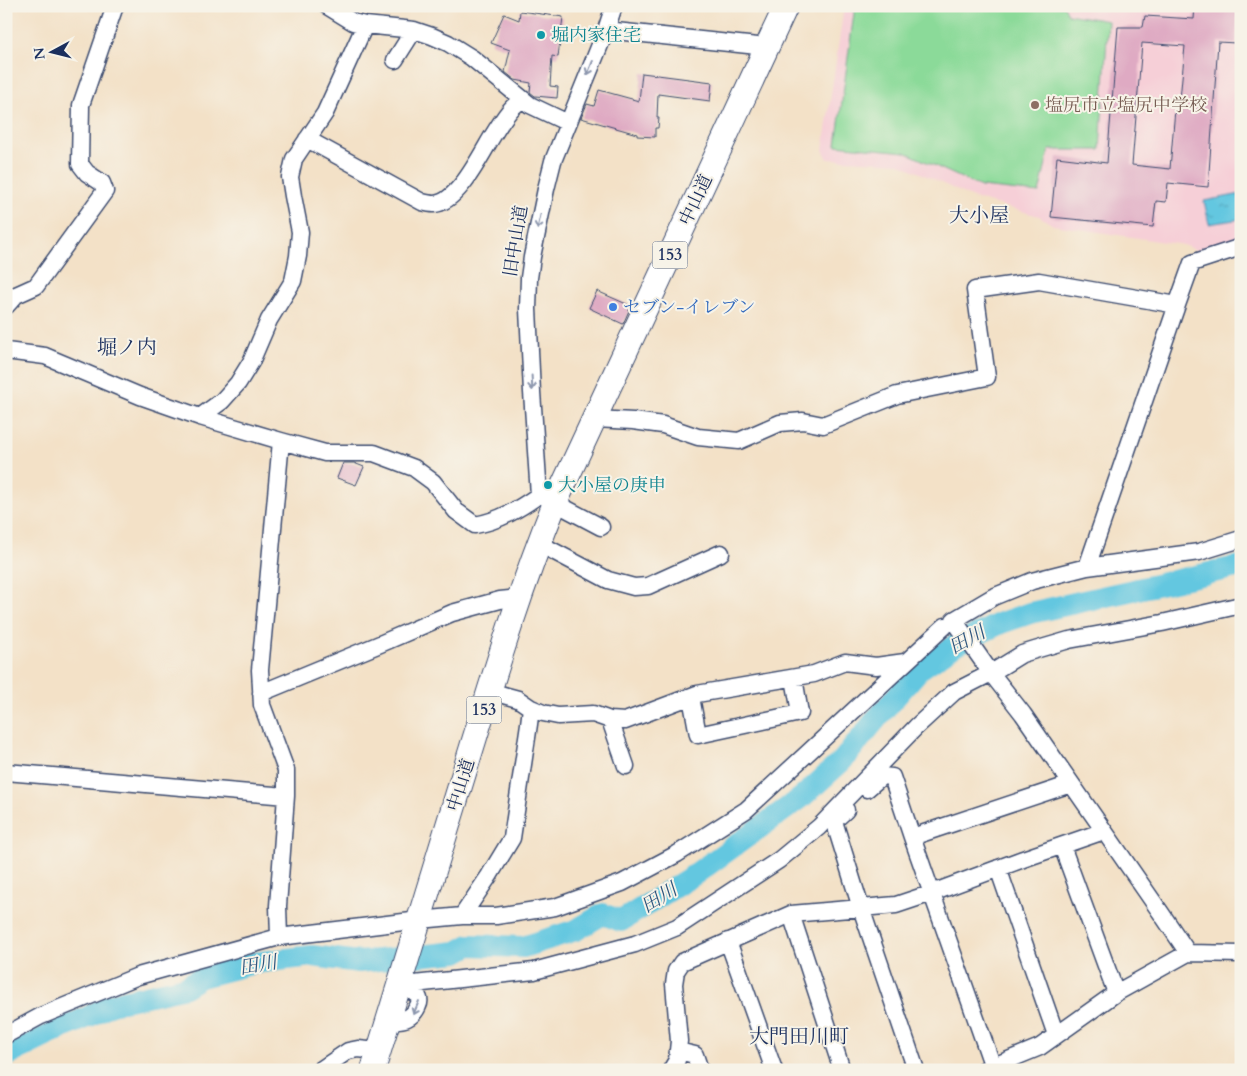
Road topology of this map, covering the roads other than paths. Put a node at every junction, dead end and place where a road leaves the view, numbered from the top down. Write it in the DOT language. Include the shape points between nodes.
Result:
graph roads {
  1 [pos="115,6"];
  2 [pos="327,6"];
  3 [pos="614,6"];
  4 [pos="786,6"];
  5 [pos="365,25"];
  6 [pos="414,30"];
  7 [pos="606,30"];
  8 [pos="766,47"];
  9 [pos="395,60"];
  10 [pos="522,100"];
  11 [pos="568,122"];
  12 [pos="307,139"];
  13 [pos="1241,247"];
  14 [pos="1177,305"];
  15 [pos="6,306"];
  16 [pos="6,351"];
  17 [pos="200,417"];
  18 [pos="594,418"];
  19 [pos="281,441"];
  20 [pos="547,499"];
  21 [pos="601,527"];
  22 [pos="1241,539"];
  23 [pos="538,543"];
  24 [pos="721,553"];
  25 [pos="1087,567"];
  26 [pos="519,598"];
  27 [pos="1241,606"];
  28 [pos="952,624"];
  29 [pos="905,662"];
  30 [pos="990,672"];
  31 [pos="794,678"];
  32 [pos="489,691"];
  33 [pos="261,693"];
  34 [pos="691,696"];
  35 [pos="530,708"];
  36 [pos="610,720"];
  37 [pos="626,766"];
  38 [pos="6,772"];
  39 [pos="1070,784"];
  40 [pos="286,796"];
  41 [pos="1104,831"];
  42 [pos="912,837"];
  43 [pos="1062,846"];
  44 [pos="998,868"];
  45 [pos="932,893"];
  46 [pos="861,908"];
  47 [pos="791,914"];
  48 [pos="462,916"];
  49 [pos="419,923"];
  50 [pos="279,937"];
  51 [pos="728,941"];
  52 [pos="1188,953"];
  53 [pos="1241,954"];
  54 [pos="400,983"];
  55 [pos="1116,993"];
  56 [pos="6,1036"];
  57 [pos="1056,1036"];
  58 [pos="678,1051"];
  59 [pos="376,1060"];
  60 [pos="989,1068"];
  61 [pos="320,1070"];
  62 [pos="671,1070"];
  63 [pos="700,1070"];
  64 [pos="774,1070"];
  65 [pos="842,1070"];
  66 [pos="916,1070"];
  1 -- 15 [label="street" via="81,105 80,164 102,183 105,191 36,286 16,295"];
  2 -- 5 [label="street" via="353,22"];
  3 -- 7 [label="street, 旧中山道"];
  4 -- 8 [label="highway, 中山道 / 153"];
  5 -- 6 [label="street"];
  5 -- 12 [label="street" via="325,113"];
  6 -- 9 [label="street"];
  6 -- 10 [label="street" via="440,39 472,58"];
  7 -- 8 [label="street"];
  7 -- 11 [label="street, 旧中山道, one-way"];
  8 -- 18 [label="highway, 中山道 / 153"];
  10 -- 11 [label="street"];
  10 -- 12 [label="street" via="494,133 464,182 452,195 434,204 422,202"];
  11 -- 20 [label="street, 旧中山道, one-way" via="553,161 529,278 530,347"];
  12 -- 17 [label="street" via="294,159 290,176 300,232 293,281 269,320 238,383 222,401"];
  13 -- 14 [label="street" via="1192,263"];
  14 -- 18 [label="street" via="1039,281 975,290 987,377 897,395 823,425 803,421 780,423 739,441 698,437 663,425"];
  14 -- 25 [label="street"];
  16 -- 17 [label="street" via="45,356"];
  17 -- 19 [label="street"];
  18 -- 20 [label="highway, 中山道 / 153"];
  19 -- 20 [label="street" via="325,453 374,453 414,468 433,482 456,511 475,525 505,517 524,506"];
  19 -- 33 [label="street" via="260,670"];
  20 -- 21 [label="street"];
  20 -- 23 [label="highway, 中山道 / 153"];
  22 -- 25 [label="street" via="1199,552"];
  23 -- 24 [label="street" via="608,580 634,587 648,586"];
  23 -- 26 [label="highway, 中山道 / 153"];
  25 -- 28 [label="street" via="1032,581 993,597"];
  26 -- 32 [label="highway, 中山道 / 153"];
  26 -- 33 [label="street" via="452,612"];
  27 -- 30 [label="street" via="1069,640 1022,654"];
  28 -- 29 [label="street"];
  28 -- 30 [label="street"];
  29 -- 31 [label="street" via="876,666 845,662"];
  29 -- 48 [label="street" via="746,810 677,854 622,883 555,908 496,916"];
  30 -- 39 [label="street"];
  30 -- 54 [label="street" via="954,692 818,827 779,860 677,927 635,944 534,971"];
  31 -- 34 [label="street"];
  31 -- 34 [label="street" via="800,713 698,735"];
  32 -- 35 [label="street" via="518,699"];
  32 -- 49 [label="highway, 中山道 / 153"];
  33 -- 40 [label="street" via="286,770"];
  34 -- 36 [label="street" via="625,721"];
  35 -- 36 [label="street" via="558,716 593,714"];
  35 -- 48 [label="street" via="512,838"];
  36 -- 37 [label="street"];
  38 -- 40 [label="street"];
  39 -- 41 [label="street"];
  39 -- 42 [label="street"];
  40 -- 50 [label="street" via="278,906"];
  41 -- 43 [label="street"];
  41 -- 52 [label="street"];
  42 -- 45 [label="street"];
  42 -- 46 [label="street" via="892,777 882,776 834,822"];
  43 -- 44 [label="street"];
  43 -- 55 [label="street"];
  44 -- 45 [label="street"];
  44 -- 57 [label="street"];
  45 -- 46 [label="street" via="896,905"];
  45 -- 60 [label="street"];
  46 -- 47 [label="street"];
  46 -- 66 [label="street"];
  47 -- 51 [label="street"];
  47 -- 65 [label="street"];
  48 -- 49 [label="street"];
  49 -- 50 [label="street"];
  49 -- 54 [label="highway, 中山道 / 153"];
  50 -- 56 [label="street" via="138,976 41,1016"];
  51 -- 58 [label="street" via="682,962 676,971"];
  51 -- 64 [label="street"];
  52 -- 53 [label="street"];
  52 -- 55 [label="street"];
  54 -- 59 [label="highway, 中山道 / 153"];
  55 -- 57 [label="street"];
  57 -- 60 [label="street" via="1040,1047"];
  58 -- 62 [label="street"];
  58 -- 63 [label="street" via="695,1054"];
  59 -- 61 [label="street" via="358,1049"];
}
